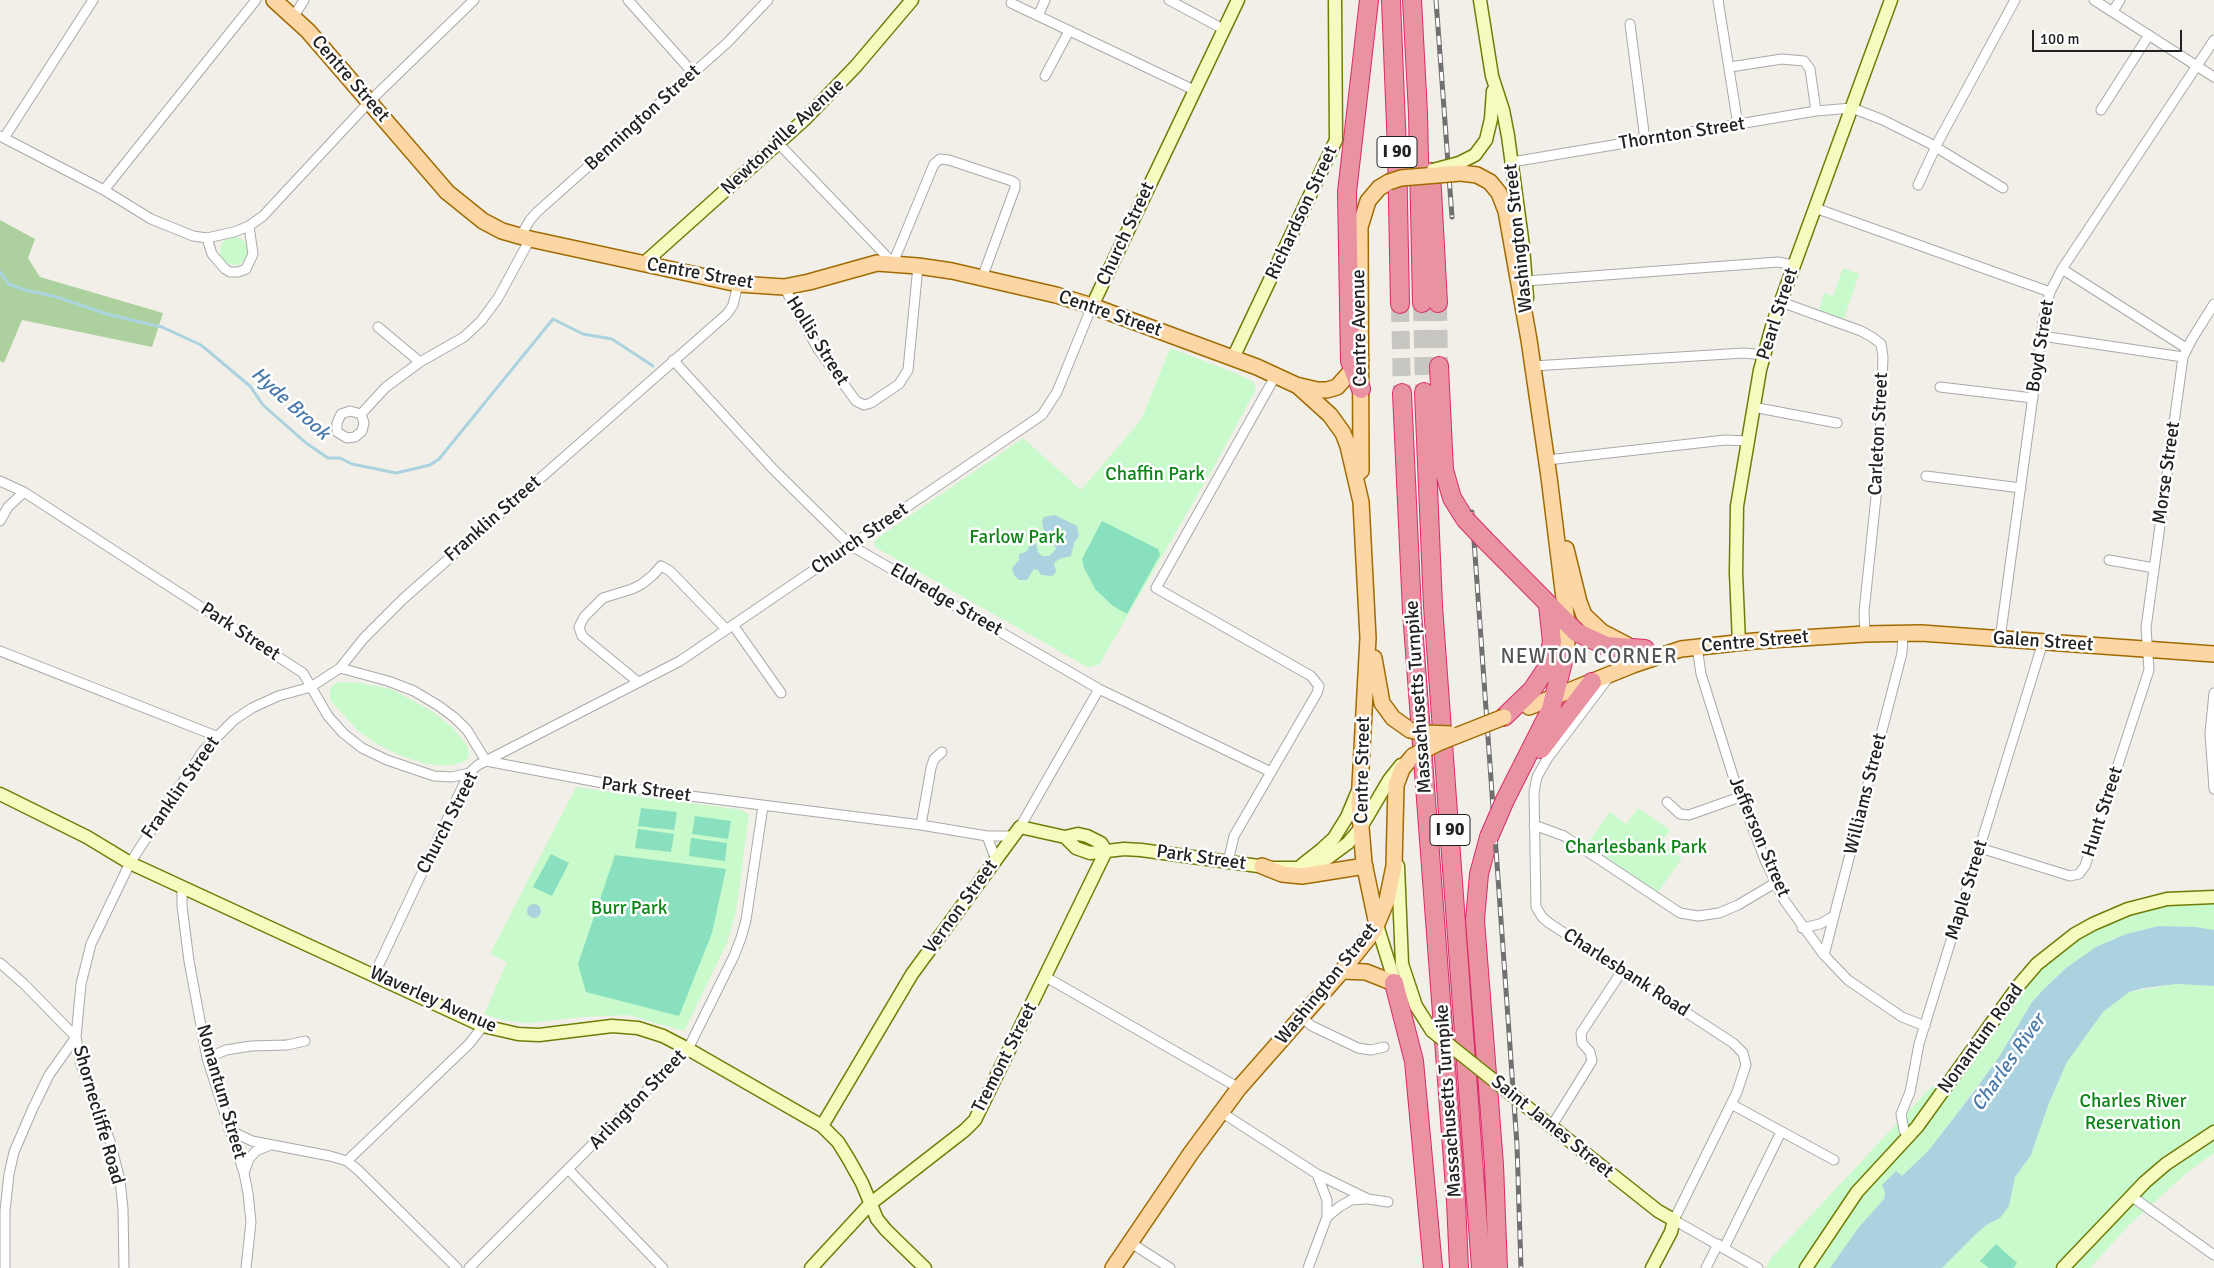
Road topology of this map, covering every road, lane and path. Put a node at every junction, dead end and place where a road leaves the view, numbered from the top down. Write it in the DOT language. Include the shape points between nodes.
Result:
graph roads {
  1 [pos="93,0"];
  2 [pos="256,0"];
  3 [pos="274,0"];
  4 [pos="304,0"];
  5 [pos="474,0"];
  6 [pos="628,0"];
  7 [pos="768,0"];
  8 [pos="912,0"];
  9 [pos="1045,0"];
  10 [pos="1169,0"];
  11 [pos="1238,0"];
  12 [pos="1335,0"];
  13 [pos="1369,0"];
  14 [pos="1391,0"];
  15 [pos="1412,0"];
  16 [pos="1480,0"];
  17 [pos="1718,0"];
  18 [pos="1891,0"];
  19 [pos="2015,0"];
  20 [pos="2094,0"];
  21 [pos="2120,0"];
  22 [pos="1012,3"];
  23 [pos="2114,12"];
  24 [pos="294,16"];
  25 [pos="1038,16"];
  26 [pos="1630,24"];
  27 [pos="1224,29"];
  28 [pos="1069,31"];
  29 [pos="2149,35"];
  30 [pos="2214,40"];
  31 [pos="2197,66"];
  32 [pos="1730,67"];
  33 [pos="693,73"];
  34 [pos="1046,76"];
  35 [pos="1492,76"];
  36 [pos="2214,77"];
  37 [pos="1194,90"];
  38 [pos="370,101"];
  39 [pos="1852,108"];
  40 [pos="2101,110"];
  41 [pos="1816,111"];
  42 [pos="1738,125"];
  43 [pos="2,137"];
  44 [pos="1645,140"];
  45 [pos="779,144"];
  46 [pos="1936,147"];
  47 [pos="1512,162"];
  48 [pos="1460,168"];
  49 [pos="1918,185"];
  50 [pos="2003,188"];
  51 [pos="104,190"];
  52 [pos="1815,208"];
  53 [pos="249,226"];
  54 [pos="207,238"];
  55 [pos="525,238"];
  56 [pos="893,263"];
  57 [pos="643,264"];
  58 [pos="1794,265"];
  59 [pos="918,266"];
  60 [pos="2062,270"];
  61 [pos="982,278"];
  62 [pos="1526,281"];
  63 [pos="738,284"];
  64 [pos="784,287"];
  65 [pos="2050,292"];
  66 [pos="1780,302"];
  67 [pos="1430,303"];
  68 [pos="1400,304"];
  69 [pos="2214,304"];
  70 [pos="1092,306"];
  71 [pos="378,327"];
  72 [pos="1528,336"];
  73 [pos="2042,336"];
  74 [pos="2185,353"];
  75 [pos="1763,355"];
  76 [pos="1233,358"];
  77 [pos="673,360"];
  78 [pos="420,362"];
  79 [pos="1357,364"];
  80 [pos="1440,366"];
  81 [pos="1533,366"];
  82 [pos="1276,375"];
  83 [pos="1296,384"];
  84 [pos="1940,387"];
  85 [pos="1361,389"];
  86 [pos="1424,392"];
  87 [pos="1402,393"];
  88 [pos="2033,398"];
  89 [pos="1753,407"];
  90 [pos="361,414"];
  91 [pos="1836,423"];
  92 [pos="1747,441"];
  93 [pos="1547,460"];
  94 [pos="1926,476"];
  95 [pos="1550,478"];
  96 [pos="0,481"];
  97 [pos="2021,488"];
  98 [pos="24,492"];
  99 [pos="1361,502"];
  100 [pos="0,521"];
  101 [pos="850,545"];
  102 [pos="2109,560"];
  103 [pos="2154,568"];
  104 [pos="1548,605"];
  105 [pos="1367,614"];
  106 [pos="1567,623"];
  107 [pos="730,627"];
  108 [pos="1868,633"];
  109 [pos="1903,633"];
  110 [pos="2000,639"];
  111 [pos="2043,642"];
  112 [pos="1739,643"];
  113 [pos="1697,647"];
  114 [pos="1644,649"];
  115 [pos="1681,649"];
  116 [pos="2146,650"];
  117 [pos="0,651"];
  118 [pos="2214,654"];
  119 [pos="1564,658"];
  120 [pos="340,668"];
  121 [pos="1612,674"];
  122 [pos="638,682"];
  123 [pos="1592,682"];
  124 [pos="311,687"];
  125 [pos="1099,689"];
  126 [pos="782,693"];
  127 [pos="2214,693"];
  128 [pos="1555,697"];
  129 [pos="1529,707"];
  130 [pos="1504,717"];
  131 [pos="1458,734"];
  132 [pos="216,736"];
  133 [pos="942,752"];
  134 [pos="1412,756"];
  135 [pos="486,761"];
  136 [pos="1271,772"];
  137 [pos="469,773"];
  138 [pos="1516,778"];
  139 [pos="1359,788"];
  140 [pos="2214,789"];
  141 [pos="0,794"];
  142 [pos="1740,798"];
  143 [pos="1667,802"];
  144 [pos="763,806"];
  145 [pos="921,825"];
  146 [pos="1534,825"];
  147 [pos="1360,829"];
  148 [pos="1016,832"];
  149 [pos="987,836"];
  150 [pos="1396,841"];
  151 [pos="1980,848"];
  152 [pos="1106,851"];
  153 [pos="996,860"];
  154 [pos="1228,862"];
  155 [pos="130,863"];
  156 [pos="1262,866"];
  157 [pos="1365,866"];
  158 [pos="1296,868"];
  159 [pos="1775,884"];
  160 [pos="182,887"];
  161 [pos="2214,897"];
  162 [pos="1834,916"];
  163 [pos="1377,925"];
  164 [pos="1802,928"];
  165 [pos="1824,955"];
  166 [pos="0,963"];
  167 [pos="1342,971"];
  168 [pos="1622,971"];
  169 [pos="374,975"];
  170 [pos="1046,977"];
  171 [pos="1394,983"];
  172 [pos="1302,1018"];
  173 [pos="483,1026"];
  174 [pos="1925,1026"];
  175 [pos="1432,1031"];
  176 [pos="76,1038"];
  177 [pos="306,1040"];
  178 [pos="1384,1047"];
  179 [pos="688,1049"];
  180 [pos="207,1058"];
  181 [pos="1239,1088"];
  182 [pos="1732,1104"];
  183 [pos="1222,1112"];
  184 [pos="822,1126"];
  185 [pos="1551,1127"];
  186 [pos="229,1130"];
  187 [pos="1781,1132"];
  188 [pos="2214,1132"];
  189 [pos="1908,1137"];
  190 [pos="270,1145"];
  191 [pos="1834,1160"];
  192 [pos="347,1161"];
  193 [pos="0,1169"];
  194 [pos="569,1170"];
  195 [pos="244,1173"];
  196 [pos="9,1174"];
  197 [pos="1317,1174"];
  198 [pos="2131,1196"];
  199 [pos="1368,1199"];
  200 [pos="1388,1202"];
  201 [pos="870,1204"];
  202 [pos="1652,1206"];
  203 [pos="1327,1217"];
  204 [pos="1674,1220"];
  205 [pos="1131,1243"];
  206 [pos="1721,1246"];
  207 [pos="2214,1255"];
  208 [pos="1654,1264"];
  209 [pos="2071,1266"];
  210 [pos="5,1268"];
  211 [pos="124,1268"];
  212 [pos="247,1268"];
  213 [pos="457,1268"];
  214 [pos="469,1268"];
  215 [pos="663,1268"];
  216 [pos="810,1268"];
  217 [pos="925,1268"];
  218 [pos="1114,1268"];
  219 [pos="1170,1268"];
  220 [pos="1308,1268"];
  221 [pos="1433,1268"];
  222 [pos="1459,1268"];
  223 [pos="1481,1268"];
  224 [pos="1498,1268"];
  225 [pos="1706,1268"];
  226 [pos="1758,1268"];
  227 [pos="1806,1268"];
  1 -- 43 [label="street"];
  2 -- 51 [label="street"];
  3 -- 24 [label="main road, Centre Street"];
  4 -- 24 [label="street"];
  5 -- 38 [label="street"];
  6 -- 33 [label="street"];
  7 -- 33 [label="street, Bennington Street"];
  8 -- 45 [label="street, Newtonville Avenue" via="835,90"];
  9 -- 25 [label="street"];
  10 -- 27 [label="street"];
  11 -- 27 [label="street, Church Street"];
  12 -- 76 [label="street, Richardson Street" via="1338,124 1335,144"];
  13 -- 79 [label="highway" via="1347,192 1350,361"];
  14 -- 68 [label="highway, I 90"];
  15 -- 67 [label="highway, I 90"];
  16 -- 35 [label="street, Washington Street"];
  17 -- 32 [label="street"];
  18 -- 39 [label="street, Pearl Street"];
  19 -- 46 [label="street"];
  20 -- 23 [label="street"];
  21 -- 23 [label="street"];
  22 -- 25 [label="street"];
  23 -- 29 [label="street"];
  24 -- 38 [label="main road, Centre Street"];
  25 -- 28 [label="street"];
  26 -- 44 [label="street"];
  27 -- 37 [label="street, Church Street"];
  28 -- 34 [label="street"];
  28 -- 37 [label="street"];
  29 -- 31 [label="street"];
  29 -- 40 [label="street"];
  30 -- 31 [label="street, Boyd Street"];
  31 -- 36 [label="street"];
  31 -- 60 [label="street, Boyd Street"];
  32 -- 41 [label="street" via="1782,59 1804,61 1810,69"];
  32 -- 42 [label="street"];
  33 -- 55 [label="street, Bennington Street" via="537,212 530,220"];
  35 -- 47 [label="street, Washington Street"];
  35 -- 48 [label="street, Centre Avenue" via="1488,135 1480,150"];
  37 -- 70 [label="street, Church Street"];
  38 -- 53 [label="street" via="263,216"];
  38 -- 55 [label="main road, Centre Street" via="447,192 483,221"];
  39 -- 41 [label="street, Thornton Street"];
  39 -- 46 [label="street"];
  39 -- 52 [label="street, Pearl Street"];
  41 -- 42 [label="street, Thornton Street"];
  42 -- 44 [label="street, Thornton Street"];
  43 -- 51 [label="street"];
  44 -- 47 [label="street, Thornton Street"];
  45 -- 56 [label="street"];
  45 -- 57 [label="street, Newtonville Avenue"];
  46 -- 49 [label="street"];
  46 -- 50 [label="street"];
  47 -- 62 [label="street, Washington Street"];
  48 -- 72 [label="main road, Centre Avenue" via="1487,180 1502,199"];
  48 -- 79 [label="main road, Centre Avenue, bridge" via="1388,182 1368,201 1360,227"];
  51 -- 54 [label="street" via="151,219 193,236"];
  52 -- 58 [label="street, Pearl Street"];
  52 -- 65 [label="street"];
  53 -- 54 [label="street"];
  53 -- 54 [label="street" via="253,254 246,269 238,272 225,269 212,254"];
  55 -- 57 [label="main road, Centre Street"];
  55 -- 78 [label="street, Bennington Street" via="498,298 481,321 464,337"];
  56 -- 59 [label="main road, Centre Street"];
  56 -- 61 [label="street" via="934,164 940,159 949,160 1015,183"];
  56 -- 64 [label="main road, Centre Street" via="877,263"];
  57 -- 63 [label="main road, Centre Street"];
  58 -- 62 [label="street" via="1778,262"];
  58 -- 66 [label="street, Pearl Street"];
  59 -- 61 [label="main road, Centre Street"];
  59 -- 64 [label="street, Hollis Street" via="908,370 899,384 864,405 856,401 818,350"];
  60 -- 65 [label="street, Boyd Street"];
  60 -- 74 [label="street"];
  61 -- 70 [label="main road, Centre Street"];
  62 -- 72 [label="street, Washington Street"];
  63 -- 64 [label="main road, Centre Street"];
  63 -- 77 [label="street, Franklin Street" via="733,305 727,314"];
  65 -- 73 [label="street, Boyd Street"];
  66 -- 75 [label="street, Pearl Street"];
  66 -- 108 [label="street, Carleton Street" via="1860,331 1881,344 1884,357 1879,468 1864,612"];
  69 -- 74 [label="street, Morse Street"];
  70 -- 76 [label="main road, Centre Street"];
  70 -- 101 [label="street, Church Street" via="1057,392 1042,415"];
  71 -- 78 [label="street"];
  72 -- 81 [label="main road, Washington Street"];
  73 -- 74 [label="street"];
  73 -- 88 [label="street, Boyd Street"];
  74 -- 103 [label="street, Morse Street"];
  75 -- 81 [label="street" via="1744,353"];
  75 -- 89 [label="street, Pearl Street"];
  76 -- 82 [label="main road, Centre Street"];
  77 -- 101 [label="street, Eldredge Street" via="773,469"];
  77 -- 120 [label="street, Franklin Street" via="402,599"];
  78 -- 90 [label="street, Bennington Street" via="386,387"];
  79 -- 83 [label="main road, Centre Street" via="1342,383 1331,389 1317,390"];
  79 -- 85 [label="highway"];
  80 -- 104 [label="highway, bridge" via="1444,470 1454,503 1465,519"];
  81 -- 93 [label="main road, Washington Street"];
  82 -- 83 [label="main road, Centre Street"];
  82 -- 136 [label="street" via="1156,588 1317,682 1317,693"];
  83 -- 99 [label="main road, Centre Street" via="1330,415 1343,433"];
  84 -- 88 [label="street"];
  85 -- 99 [label="main road, Centre Avenue"];
  86 -- 223 [label="highway, Massachusetts Turnpike / I 90" via="1433,606"];
  87 -- 222 [label="highway, Massachusetts Turnpike / I 90" via="1411,593"];
  88 -- 97 [label="street, Boyd Street"];
  89 -- 91 [label="street"];
  89 -- 92 [label="street, Pearl Street"];
  92 -- 93 [label="street" via="1725,440"];
  92 -- 112 [label="street, Pearl Street" via="1736,523"];
  93 -- 95 [label="main road, Washington Street"];
  94 -- 97 [label="street"];
  95 -- 106 [label="main road, Washington Street"];
  95 -- 114 [label="main road, Washington Street" via="1583,612 1609,638"];
  96 -- 98 [label="street, Park Street"];
  97 -- 110 [label="street, Boyd Street"];
  98 -- 100 [label="street"];
  98 -- 124 [label="street, Park Street" via="298,670"];
  99 -- 105 [label="main road, Centre Street"];
  101 -- 107 [label="street, Church Street"];
  101 -- 125 [label="street, Eldredge Street"];
  102 -- 103 [label="street"];
  103 -- 116 [label="street, Morse Street"];
  104 -- 106 [label="highway"];
  104 -- 130 [label="highway" via="1552,636 1548,663 1532,690"];
  105 -- 131 [label="main road, Centre Street, bridge" via="1380,699 1393,718 1410,730 1424,734"];
  105 -- 139 [label="main road, Centre Street"];
  106 -- 114 [label="highway" via="1582,636 1600,644"];
  106 -- 119 [label="main road, Washington Street"];
  107 -- 122 [label="street, Church Street" via="680,661"];
  107 -- 122 [label="street" via="661,566 642,584 603,598 579,626 582,636"];
  107 -- 126 [label="street"];
  108 -- 109 [label="main road, Galen Street"];
  108 -- 112 [label="main road, Centre Street"];
  109 -- 110 [label="main road, Galen Street"];
  109 -- 162 [label="street, Williams Street" via="1902,653"];
  110 -- 111 [label="main road, Galen Street"];
  111 -- 116 [label="main road, Galen Street"];
  111 -- 151 [label="street, Maple Street"];
  112 -- 113 [label="main road, Centre Street"];
  113 -- 115 [label="main road, Centre Street"];
  113 -- 142 [label="street, Jefferson Street" via="1701,674"];
  114 -- 115 [label="main road, Washington Street"];
  115 -- 121 [label="main road, Centre Street"];
  116 -- 118 [label="main road, Galen Street"];
  116 -- 151 [label="street, Hunt Street" via="2149,670 2086,866 2079,874 2070,876"];
  117 -- 132 [label="street"];
  119 -- 128 [label="highway"];
  119 -- 129 [label="main road, Washington Street" via="1552,687"];
  120 -- 124 [label="street, Franklin Street"];
  120 -- 135 [label="street" via="388,681 439,706 467,730"];
  121 -- 123 [label="main road, Centre Street"];
  121 -- 146 [label="street, Charlesbank Road" via="1539,773 1534,787"];
  122 -- 135 [label="street, Church Street"];
  123 -- 128 [label="main road, Centre Street"];
  123 -- 138 [label="highway"];
  124 -- 132 [label="street, Franklin Street" via="264,701"];
  124 -- 137 [label="street, Park Street" via="328,716 362,748 434,776"];
  125 -- 136 [label="street, Eldredge Street"];
  125 -- 148 [label="street, Vernon Street"];
  127 -- 140 [label="street" via="2210,733"];
  128 -- 129 [label="main road, Centre Street"];
  128 -- 138 [label="highway" via="1543,728"];
  129 -- 130 [label="main road, Washington Street"];
  130 -- 131 [label="main road, Washington Street, bridge"];
  131 -- 134 [label="main road, Washington Street, bridge"];
  132 -- 155 [label="street, Franklin Street" via="190,768"];
  133 -- 145 [label="street" via="934,759 931,768"];
  134 -- 147 [label="street, Park Street" via="1393,773"];
  134 -- 150 [label="main road, Washington Street" via="1396,785"];
  135 -- 137 [label="street, Church Street"];
  135 -- 144 [label="street, Park Street" via="635,790"];
  136 -- 154 [label="street" via="1234,836"];
  137 -- 169 [label="street, Church Street"];
  138 -- 224 [label="highway, bridge" via="1489,837 1479,874 1476,920 1494,1165"];
  139 -- 147 [label="main road, Centre Street"];
  139 -- 158 [label="street" via="1334,838"];
  141 -- 155 [label="street, Waverley Avenue" via="87,837"];
  142 -- 143 [label="street" via="1689,815 1680,814"];
  142 -- 159 [label="street, Jefferson Street"];
  144 -- 145 [label="street, Park Street"];
  144 -- 179 [label="street, Arlington Street" via="746,920 734,956"];
  145 -- 149 [label="street, Park Street"];
  146 -- 159 [label="street" via="1564,836 1680,913 1698,916 1719,912"];
  146 -- 168 [label="street, Charlesbank Road" via="1534,897 1540,914"];
  147 -- 157 [label="main road, Centre Street"];
  147 -- 158 [label="street, Park Street" via="1331,857"];
  148 -- 149 [label="street, Park Street"];
  148 -- 152 [label="street, Park Street" via="1065,837 1076,848 1090,854"];
  148 -- 153 [label="street, Vernon Street"];
  149 -- 153 [label="street"];
  150 -- 163 [label="main road, Washington Street" via="1390,887"];
  150 -- 175 [label="street, Saint James Street" via="1402,964 1418,1010"];
  151 -- 174 [label="street, Maple Street"];
  152 -- 154 [label="street, Park Street" via="1154,851"];
  152 -- 170 [label="street, Tremont Street"];
  153 -- 184 [label="street, Vernon Street" via="903,987"];
  154 -- 156 [label="street, Park Street"];
  155 -- 160 [label="street, Waverley Avenue"];
  155 -- 176 [label="street, Franklin Street" via="92,944 81,984"];
  156 -- 157 [label="main road" via="1282,874 1302,876"];
  156 -- 158 [label="street, Park Street"];
  157 -- 163 [label="main road, Centre Street"];
  159 -- 164 [label="street, Jefferson Street"];
  160 -- 169 [label="street, Waverley Avenue"];
  160 -- 180 [label="street, Nonantum Street" via="189,960"];
  161 -- 189 [label="street, Nonantum Road" via="2167,899 2128,909 2093,924 2058,946 2019,985"];
  162 -- 164 [label="street" via="1820,924"];
  162 -- 165 [label="street, Williams Street"];
  163 -- 167 [label="main road, Washington Street"];
  163 -- 171 [label="street, Saint James Street"];
  164 -- 165 [label="street, Jefferson Street"];
  165 -- 174 [label="street, Jefferson Street" via="1862,992 1902,1017"];
  166 -- 176 [label="street, Shornecliffe Road"];
  167 -- 171 [label="main road" via="1366,972"];
  167 -- 172 [label="main road, Washington Street"];
  168 -- 182 [label="street, Charlesbank Road" via="1733,1043 1743,1053 1746,1065"];
  168 -- 185 [label="street" via="1582,1033 1582,1043 1590,1052 1592,1061"];
  169 -- 173 [label="street, Waverley Avenue"];
  170 -- 181 [label="street"];
  170 -- 201 [label="street, Tremont Street" via="975,1120"];
  171 -- 175 [label="street, Saint James Street" via="1410,1012"];
  171 -- 221 [label="highway" via="1414,1060"];
  172 -- 178 [label="street" via="1358,1048"];
  172 -- 181 [label="main road, Washington Street"];
  173 -- 179 [label="street, Waverley Avenue" via="539,1035 612,1026 638,1028"];
  173 -- 192 [label="street" via="469,1044"];
  174 -- 189 [label="street, Maple Street" via="1910,1092 1901,1114"];
  175 -- 185 [label="street, Saint James Street, bridge"];
  176 -- 196 [label="street" via="49,1075 32,1108 14,1152"];
  176 -- 211 [label="street, Shornecliffe Road" via="81,1065 110,1141 120,1180"];
  177 -- 180 [label="street" via="287,1045 226,1050"];
  179 -- 184 [label="street, Waverley Avenue"];
  179 -- 194 [label="street, Arlington Street"];
  180 -- 186 [label="street, Nonantum Street"];
  181 -- 183 [label="main road, Washington Street"];
  182 -- 187 [label="street"];
  182 -- 204 [label="street, Charlesbank Road"];
  183 -- 197 [label="street"];
  183 -- 205 [label="main road, Washington Street" via="1191,1152"];
  184 -- 201 [label="street, Waverley Avenue" via="848,1158"];
  185 -- 202 [label="street, Saint James Street"];
  186 -- 190 [label="street"];
  186 -- 195 [label="street, Nonantum Street"];
  187 -- 191 [label="street"];
  187 -- 206 [label="street"];
  188 -- 198 [label="street" via="2166,1164"];
  189 -- 227 [label="street, Nonantum Road" via="1856,1192"];
  190 -- 192 [label="street"];
  190 -- 195 [label="street" via="256,1151"];
  192 -- 213 [label="street"];
  193 -- 196 [label="street"];
  194 -- 214 [label="street, Arlington Street"];
  194 -- 215 [label="street"];
  195 -- 212 [label="street, Nonantum Street" via="251,1222"];
  196 -- 210 [label="street"];
  197 -- 199 [label="street"];
  197 -- 203 [label="street" via="1327,1200"];
  198 -- 207 [label="street"];
  198 -- 209 [label="street"];
  199 -- 200 [label="street"];
  199 -- 203 [label="street" via="1351,1200"];
  201 -- 216 [label="street, Tremont Street"];
  201 -- 217 [label="street, Waverley Avenue" via="886,1230"];
  202 -- 204 [label="street, Saint James Street"];
  202 -- 208 [label="street, Charlesbank Road" via="1662,1226 1661,1244"];
  203 -- 220 [label="street"];
  204 -- 206 [label="street"];
  204 -- 208 [label="street, Charlesbank Road"];
  205 -- 218 [label="main road, Washington Street"];
  205 -- 219 [label="street"];
  206 -- 225 [label="street"];
  206 -- 226 [label="street"];
}
